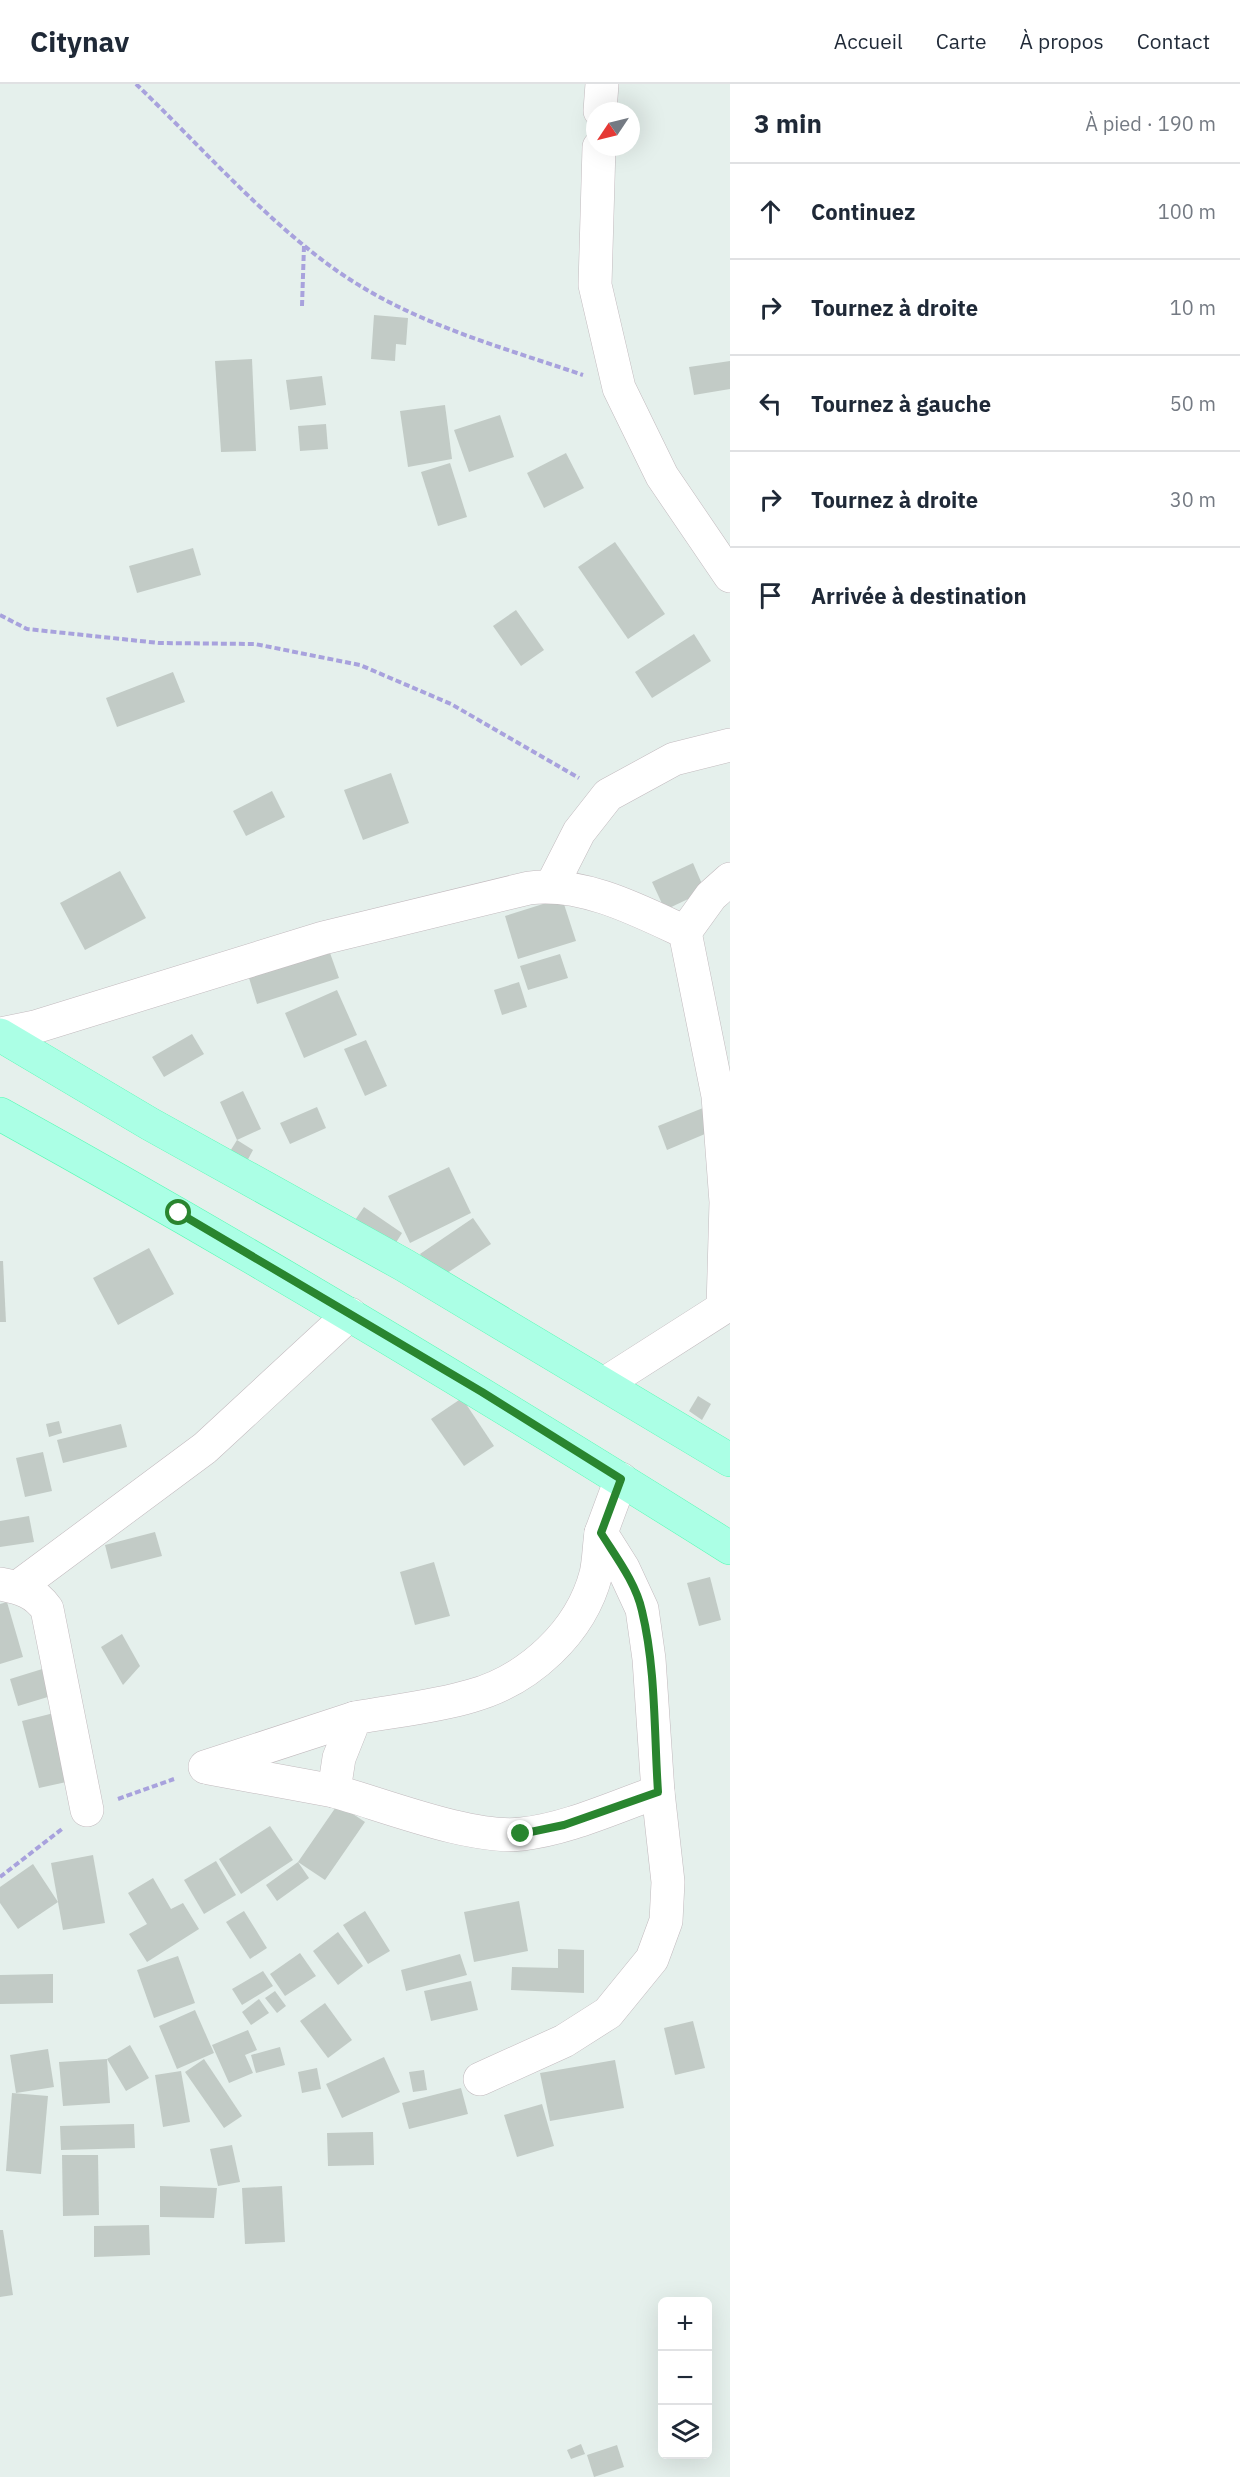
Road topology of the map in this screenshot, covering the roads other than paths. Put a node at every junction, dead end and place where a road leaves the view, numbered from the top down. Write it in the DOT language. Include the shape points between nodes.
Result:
graph roads {
  1 [pos="602,84"];
  2 [pos="601,102"];
  3 [pos="599,156"];
  4 [pos="730,576"];
  5 [pos="730,745"];
  6 [pos="730,879"];
  7 [pos="552,885"];
  8 [pos="685,932"];
  9 [pos="0,1034"];
  10 [pos="0,1114"];
  11 [pos="727,1306"];
  12 [pos="350,1314"];
  13 [pos="604,1384"];
  14 [pos="730,1460"];
  15 [pos="621,1479"];
  16 [pos="601,1533"];
  17 [pos="730,1548"];
  18 [pos="9,1586"];
  19 [pos="355,1719"];
  20 [pos="334,1791"];
  21 [pos="658,1792"];
  22 [pos="87,1810"];
  23 [pos="480,2079"];
  1 -- 2 [label="street"];
  3 -- 4 [label="street" via="595,285 619,388 662,476"];
  5 -- 7 [label="street" via="675,759 608,795 579,831"];
  6 -- 8 [label="street" via="711,896"];
  7 -- 8 [label="street" via="578,890"];
  7 -- 9 [label="street" via="323,938 35,1027"];
  8 -- 11 [label="street" via="718,1096 726,1202"];
  9 -- 13 [label="main road"];
  10 -- 12 [label="main road"];
  11 -- 13 [label="street"];
  12 -- 15 [label="main road"];
  12 -- 18 [label="street" via="205,1448"];
  13 -- 14 [label="main road"];
  15 -- 16 [label="street"];
  15 -- 17 [label="main road"];
  16 -- 19 [label="street" via="596,1573 585,1605 563,1639 524,1672 473,1696"];
  16 -- 21 [label="street" via="642,1609"];
  18 -- 22 [label="street" via="37,1596 47,1609"];
  19 -- 20 [label="street" via="339,1758"];
  19 -- 20 [label="street" via="205,1767"];
  20 -- 21 [label="street" via="475,1832 521,1834 564,1825"];
  21 -- 23 [label="street" via="668,1882 666,1921 652,1959 608,2013 564,2041"];
}
